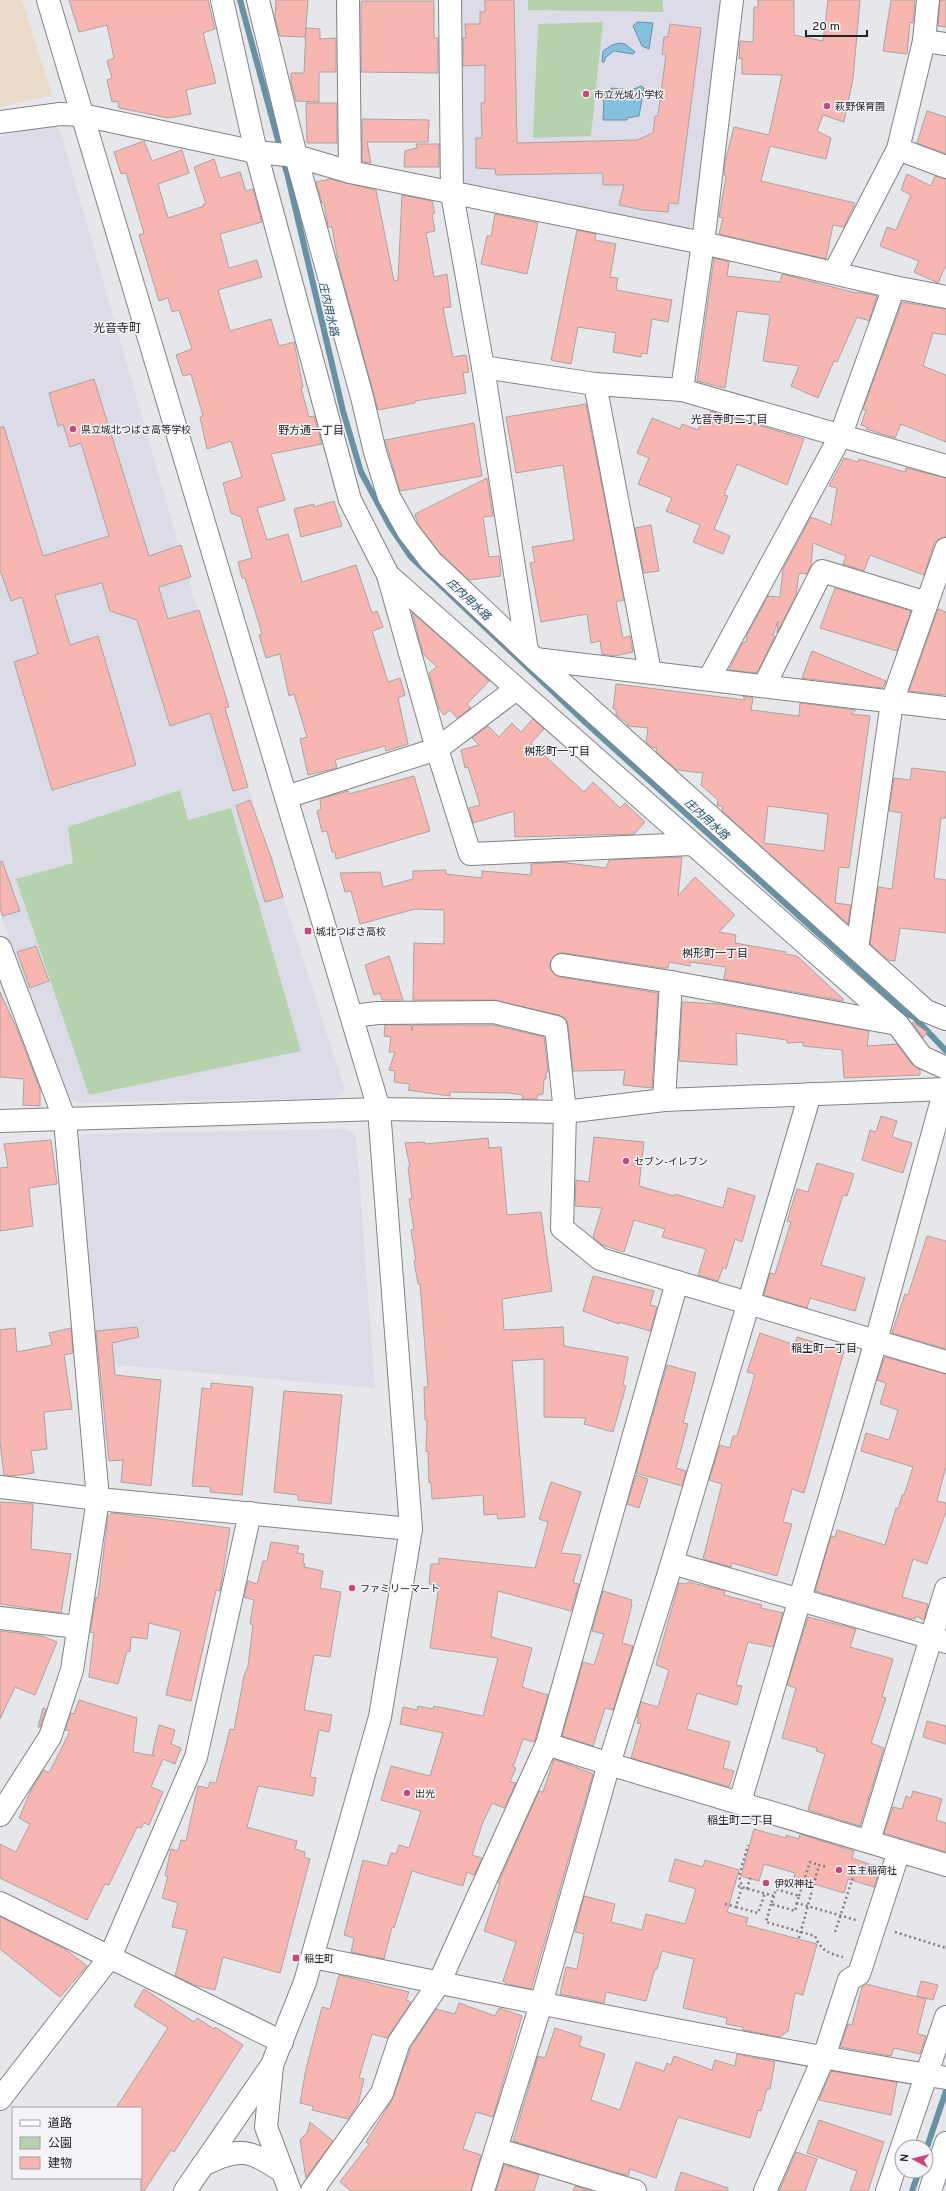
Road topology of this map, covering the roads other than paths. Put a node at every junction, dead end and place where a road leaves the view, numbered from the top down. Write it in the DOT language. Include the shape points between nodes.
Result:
graph roads {
  1 [pos="48,0"];
  2 [pos="222,0"];
  3 [pos="258,0"];
  4 [pos="348,0"];
  5 [pos="450,0"];
  6 [pos="732,0"];
  7 [pos="928,0"];
  8 [pos="924,41"];
  9 [pos="946,44"];
  10 [pos="82,115"];
  11 [pos="0,122"];
  12 [pos="898,149"];
  13 [pos="275,154"];
  14 [pos="946,167"];
  15 [pos="350,172"];
  16 [pos="452,194"];
  17 [pos="703,244"];
  18 [pos="834,273"];
  19 [pos="894,287"];
  20 [pos="946,296"];
  21 [pos="484,367"];
  22 [pos="595,384"];
  23 [pos="682,390"];
  24 [pos="840,437"];
  25 [pos="946,466"];
  26 [pos="946,549"];
  27 [pos="388,575"];
  28 [pos="927,603"];
  29 [pos="531,655"];
  30 [pos="650,672"];
  31 [pos="709,680"];
  32 [pos="764,686"];
  33 [pos="516,690"];
  34 [pos="892,702"];
  35 [pos="946,708"];
  36 [pos="436,749"];
  37 [pos="286,797"];
  38 [pos="692,844"];
  39 [pos="0,948"];
  40 [pos="857,949"];
  41 [pos="562,965"];
  42 [pos="671,982"];
  43 [pos="352,1016"];
  44 [pos="946,1019"];
  45 [pos="898,1025"];
  46 [pos="946,1082"];
  47 [pos="810,1094"];
  48 [pos="664,1100"];
  49 [pos="379,1109"];
  50 [pos="565,1112"];
  51 [pos="65,1120"];
  52 [pos="0,1121"];
  53 [pos="677,1282"];
  54 [pos="749,1304"];
  55 [pos="876,1341"];
  56 [pos="946,1362"];
  57 [pos="0,1487"];
  58 [pos="98,1499"];
  59 [pos="250,1513"];
  60 [pos="411,1529"];
  61 [pos="672,1563"];
  62 [pos="946,1588"];
  63 [pos="799,1600"];
  64 [pos="0,1618"];
  65 [pos="77,1628"];
  66 [pos="939,1640"];
  67 [pos="547,1744"];
  68 [pos="609,1764"];
  69 [pos="740,1802"];
  70 [pos="0,1815"];
  71 [pos="869,1841"];
  72 [pos="899,1851"];
  73 [pos="946,1865"];
  74 [pos="0,1904"];
  75 [pos="110,1956"];
  76 [pos="313,1957"];
  77 [pos="439,1983"];
  78 [pos="541,2004"];
  79 [pos="946,2017"];
  80 [pos="282,2042"];
  81 [pos="824,2057"];
  82 [pos="272,2065"];
  83 [pos="936,2076"];
  84 [pos="0,2099"];
  85 [pos="946,2142"];
  86 [pos="496,2149"];
  87 [pos="203,2165"];
  88 [pos="287,2182"];
  89 [pos="185,2191"];
  90 [pos="312,2191"];
  91 [pos="482,2191"];
  92 [pos="635,2191"];
  93 [pos="765,2191"];
  94 [pos="887,2191"];
  95 [pos="930,2191"];
  1 -- 10 [label="street"];
  2 -- 13 [label="street"];
  3 -- 13 [label="street"];
  4 -- 15 [label="street"];
  5 -- 16 [label="street"];
  6 -- 17 [label="street"];
  7 -- 8 [label="street"];
  8 -- 9 [label="street"];
  8 -- 12 [label="street"];
  10 -- 11 [label="street" via="60,114"];
  10 -- 13 [label="street"];
  10 -- 37 [label="street"];
  12 -- 14 [label="street"];
  12 -- 18 [label="street"];
  13 -- 15 [label="street"];
  13 -- 27 [label="street" via="350,500"];
  13 -- 29 [label="street" via="360,389 389,497 408,531 432,561"];
  15 -- 16 [label="street"];
  16 -- 17 [label="street"];
  16 -- 21 [label="street"];
  17 -- 18 [label="street"];
  17 -- 23 [label="street"];
  18 -- 19 [label="street"];
  19 -- 20 [label="street"];
  19 -- 24 [label="street"];
  21 -- 22 [label="street"];
  21 -- 29 [label="street"];
  22 -- 23 [label="street"];
  22 -- 30 [label="street"];
  23 -- 24 [label="street"];
  24 -- 25 [label="street"];
  24 -- 31 [label="street"];
  26 -- 28 [label="street"];
  27 -- 33 [label="street"];
  27 -- 36 [label="street"];
  28 -- 32 [label="street" via="822,571"];
  28 -- 34 [label="street"];
  29 -- 30 [label="street"];
  29 -- 40 [label="street"];
  30 -- 31 [label="street"];
  31 -- 32 [label="street"];
  32 -- 34 [label="street"];
  33 -- 36 [label="street"];
  33 -- 38 [label="street"];
  34 -- 35 [label="street"];
  34 -- 40 [label="street"];
  36 -- 37 [label="street"];
  36 -- 38 [label="street" via="470,854"];
  37 -- 43 [label="street"];
  38 -- 45 [label="street"];
  39 -- 51 [label="street"];
  40 -- 44 [label="street" via="926,1011"];
  41 -- 42 [label="street"];
  42 -- 45 [label="street"];
  42 -- 48 [label="street"];
  43 -- 49 [label="street"];
  43 -- 50 [label="street" via="378,1012 494,1012 556,1027"];
  45 -- 46 [label="street"];
  46 -- 47 [label="street"];
  46 -- 55 [label="street"];
  47 -- 48 [label="street"];
  47 -- 54 [label="street"];
  48 -- 50 [label="street"];
  49 -- 50 [label="street"];
  49 -- 51 [label="street"];
  49 -- 60 [label="street"];
  50 -- 53 [label="street" via="562,1228 600,1259"];
  51 -- 52 [label="street"];
  51 -- 58 [label="street"];
  53 -- 54 [label="street"];
  53 -- 67 [label="street"];
  54 -- 55 [label="street"];
  54 -- 61 [label="street"];
  55 -- 56 [label="street"];
  55 -- 63 [label="street"];
  57 -- 58 [label="street"];
  58 -- 59 [label="street"];
  58 -- 65 [label="street"];
  59 -- 60 [label="street"];
  59 -- 75 [label="street" via="196,1757"];
  60 -- 76 [label="street" via="380,1717"];
  61 -- 63 [label="street"];
  61 -- 68 [label="street"];
  62 -- 66 [label="street"];
  63 -- 66 [label="street"];
  63 -- 69 [label="street"];
  64 -- 65 [label="street"];
  65 -- 70 [label="street" via="72,1670 50,1737"];
  66 -- 71 [label="street"];
  67 -- 68 [label="street"];
  67 -- 77 [label="street"];
  68 -- 69 [label="street"];
  68 -- 78 [label="street"];
  69 -- 71 [label="street"];
  71 -- 72 [label="street"];
  72 -- 73 [label="street"];
  72 -- 81 [label="street" via="859,1974 849,1980"];
  74 -- 75 [label="street"];
  75 -- 80 [label="street"];
  75 -- 84 [label="street"];
  76 -- 77 [label="street"];
  76 -- 80 [label="street"];
  77 -- 78 [label="street"];
  77 -- 90 [label="street" via="399,2042 382,2093"];
  78 -- 81 [label="street"];
  78 -- 86 [label="street"];
  79 -- 83 [label="street"];
  80 -- 82 [label="street"];
  81 -- 83 [label="street"];
  81 -- 93 [label="street"];
  82 -- 87 [label="street"];
  82 -- 88 [label="street" via="266,2128"];
  83 -- 94 [label="street"];
  85 -- 95 [label="street"];
  86 -- 91 [label="street"];
  86 -- 92 [label="street"];
  87 -- 88 [label="street" via="222,2155 234,2152 247,2153 260,2157"];
  87 -- 89 [label="street"];
}
